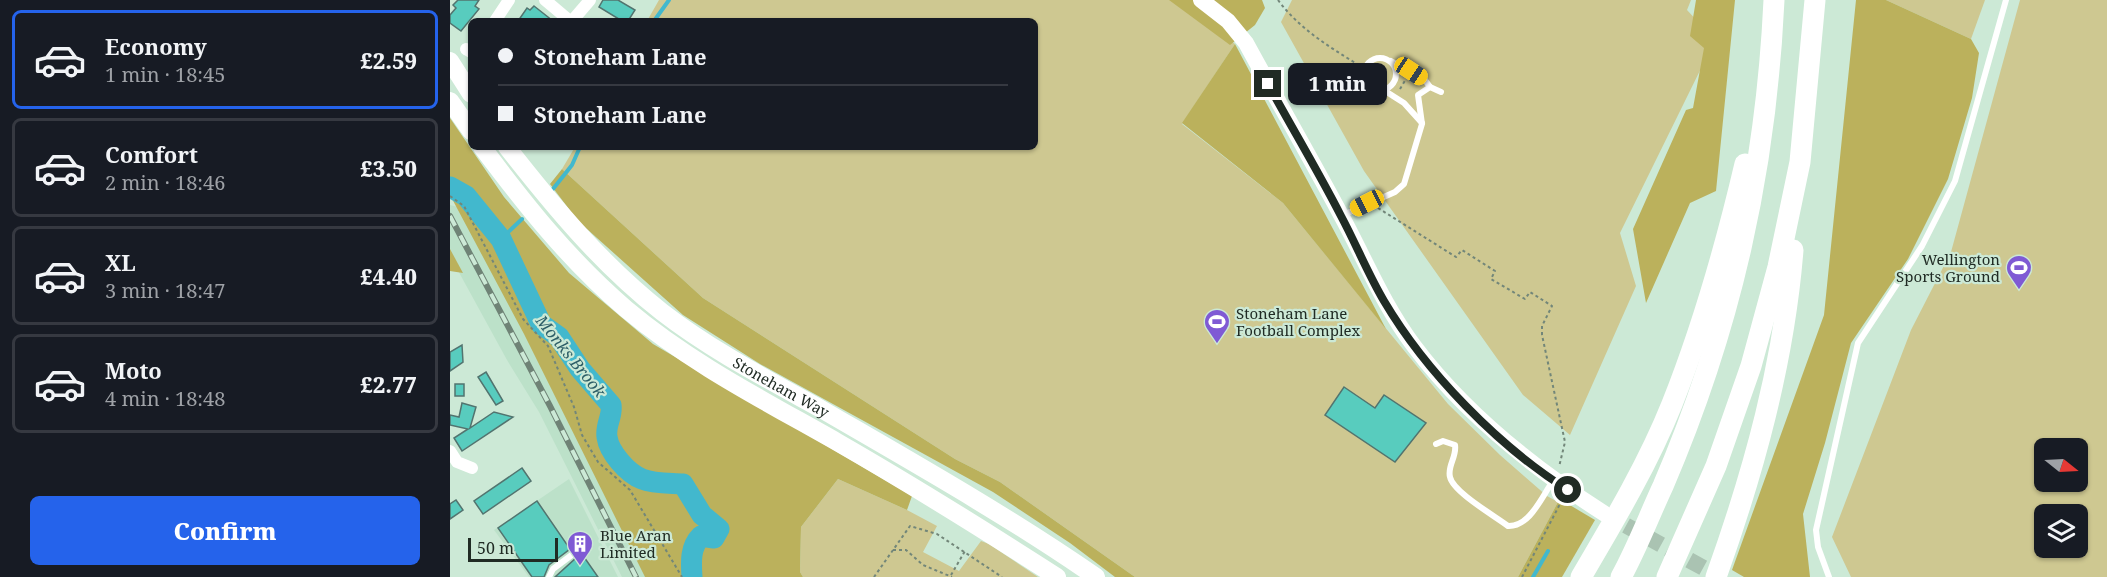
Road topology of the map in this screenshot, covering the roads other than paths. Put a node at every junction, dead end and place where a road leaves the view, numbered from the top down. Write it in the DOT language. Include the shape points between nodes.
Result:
graph roads {
  1 [pos="509,0"];
  2 [pos="545,0"];
  3 [pos="590,0"];
  4 [pos="1201,0"];
  5 [pos="1774,0"];
  6 [pos="1815,0"];
  7 [pos="2006,0"];
  8 [pos="497,18"];
  9 [pos="567,18"];
  10 [pos="574,18"];
  11 [pos="1772,50"];
  12 [pos="1387,60"];
  13 [pos="450,61"];
  14 [pos="1430,87"];
  15 [pos="468,89"];
  16 [pos="1382,89"];
  17 [pos="1441,92"];
  18 [pos="450,101"];
  19 [pos="1422,123"];
  20 [pos="468,127"];
  21 [pos="484,150"];
  22 [pos="509,150"];
  23 [pos="1800,162"];
  24 [pos="1341,216"];
  25 [pos="1436,444"];
  26 [pos="450,451"];
  27 [pos="472,468"];
  28 [pos="1560,485"];
  29 [pos="1605,514"];
  30 [pos="589,542"];
  31 [pos="549,577"];
  32 [pos="1057,577"];
  33 [pos="1096,577"];
  34 [pos="1581,577"];
  35 [pos="1621,577"];
  36 [pos="1667,577"];
  37 [pos="1716,577"];
  38 [pos="1829,577"];
  1 -- 8 [label="street"];
  2 -- 9 [label="street"];
  3 -- 10 [label="street"];
  4 -- 24 [label="street" via="1228,21 1246,43"];
  5 -- 11 [label="highway"];
  6 -- 23 [label="highway"];
  7 -- 38 [label="lane" via="1955,180 1922,246 1858,343 1816,530"];
  11 -- 34 [label="highway" via="1728,233 1691,352 1641,470"];
  11 -- 35 [label="highway" via="1753,199 1729,303 1686,431"];
  12 -- 14 [label="lane" via="1411,71"];
  12 -- 16 [label="lane" via="1394,67 1395,76 1391,85"];
  12 -- 16 [label="lane" via="1372,60 1365,69 1368,84"];
  13 -- 15 [label="main road"];
  14 -- 17 [label="lane"];
  14 -- 19 [label="lane" via="1418,95"];
  16 -- 19 [label="lane" via="1404,102"];
  18 -- 20 [label="main road"];
  19 -- 24 [label="lane" via="1404,184 1395,192"];
  21 -- 32 [label="main road, Stoneham Way" via="565,252 661,336 741,387 928,494"];
  22 -- 33 [label="main road, Stoneham Way" via="580,238 663,312 732,358 936,476"];
  23 -- 36 [label="highway" via="1778,267 1751,366 1716,466"];
  23 -- 37 [label="highway" via="1781,350 1760,439"];
  24 -- 28 [label="street" via="1383,300 1416,348 1510,446"];
  25 -- 28 [label="lane" via="1443,441 1455,445 1449,469 1454,486 1508,526 1519,525"];
  26 -- 27 [label="street" via="457,462"];
  28 -- 29 [label="street"];
  30 -- 31 [label="lane" via="553,569"];
}
